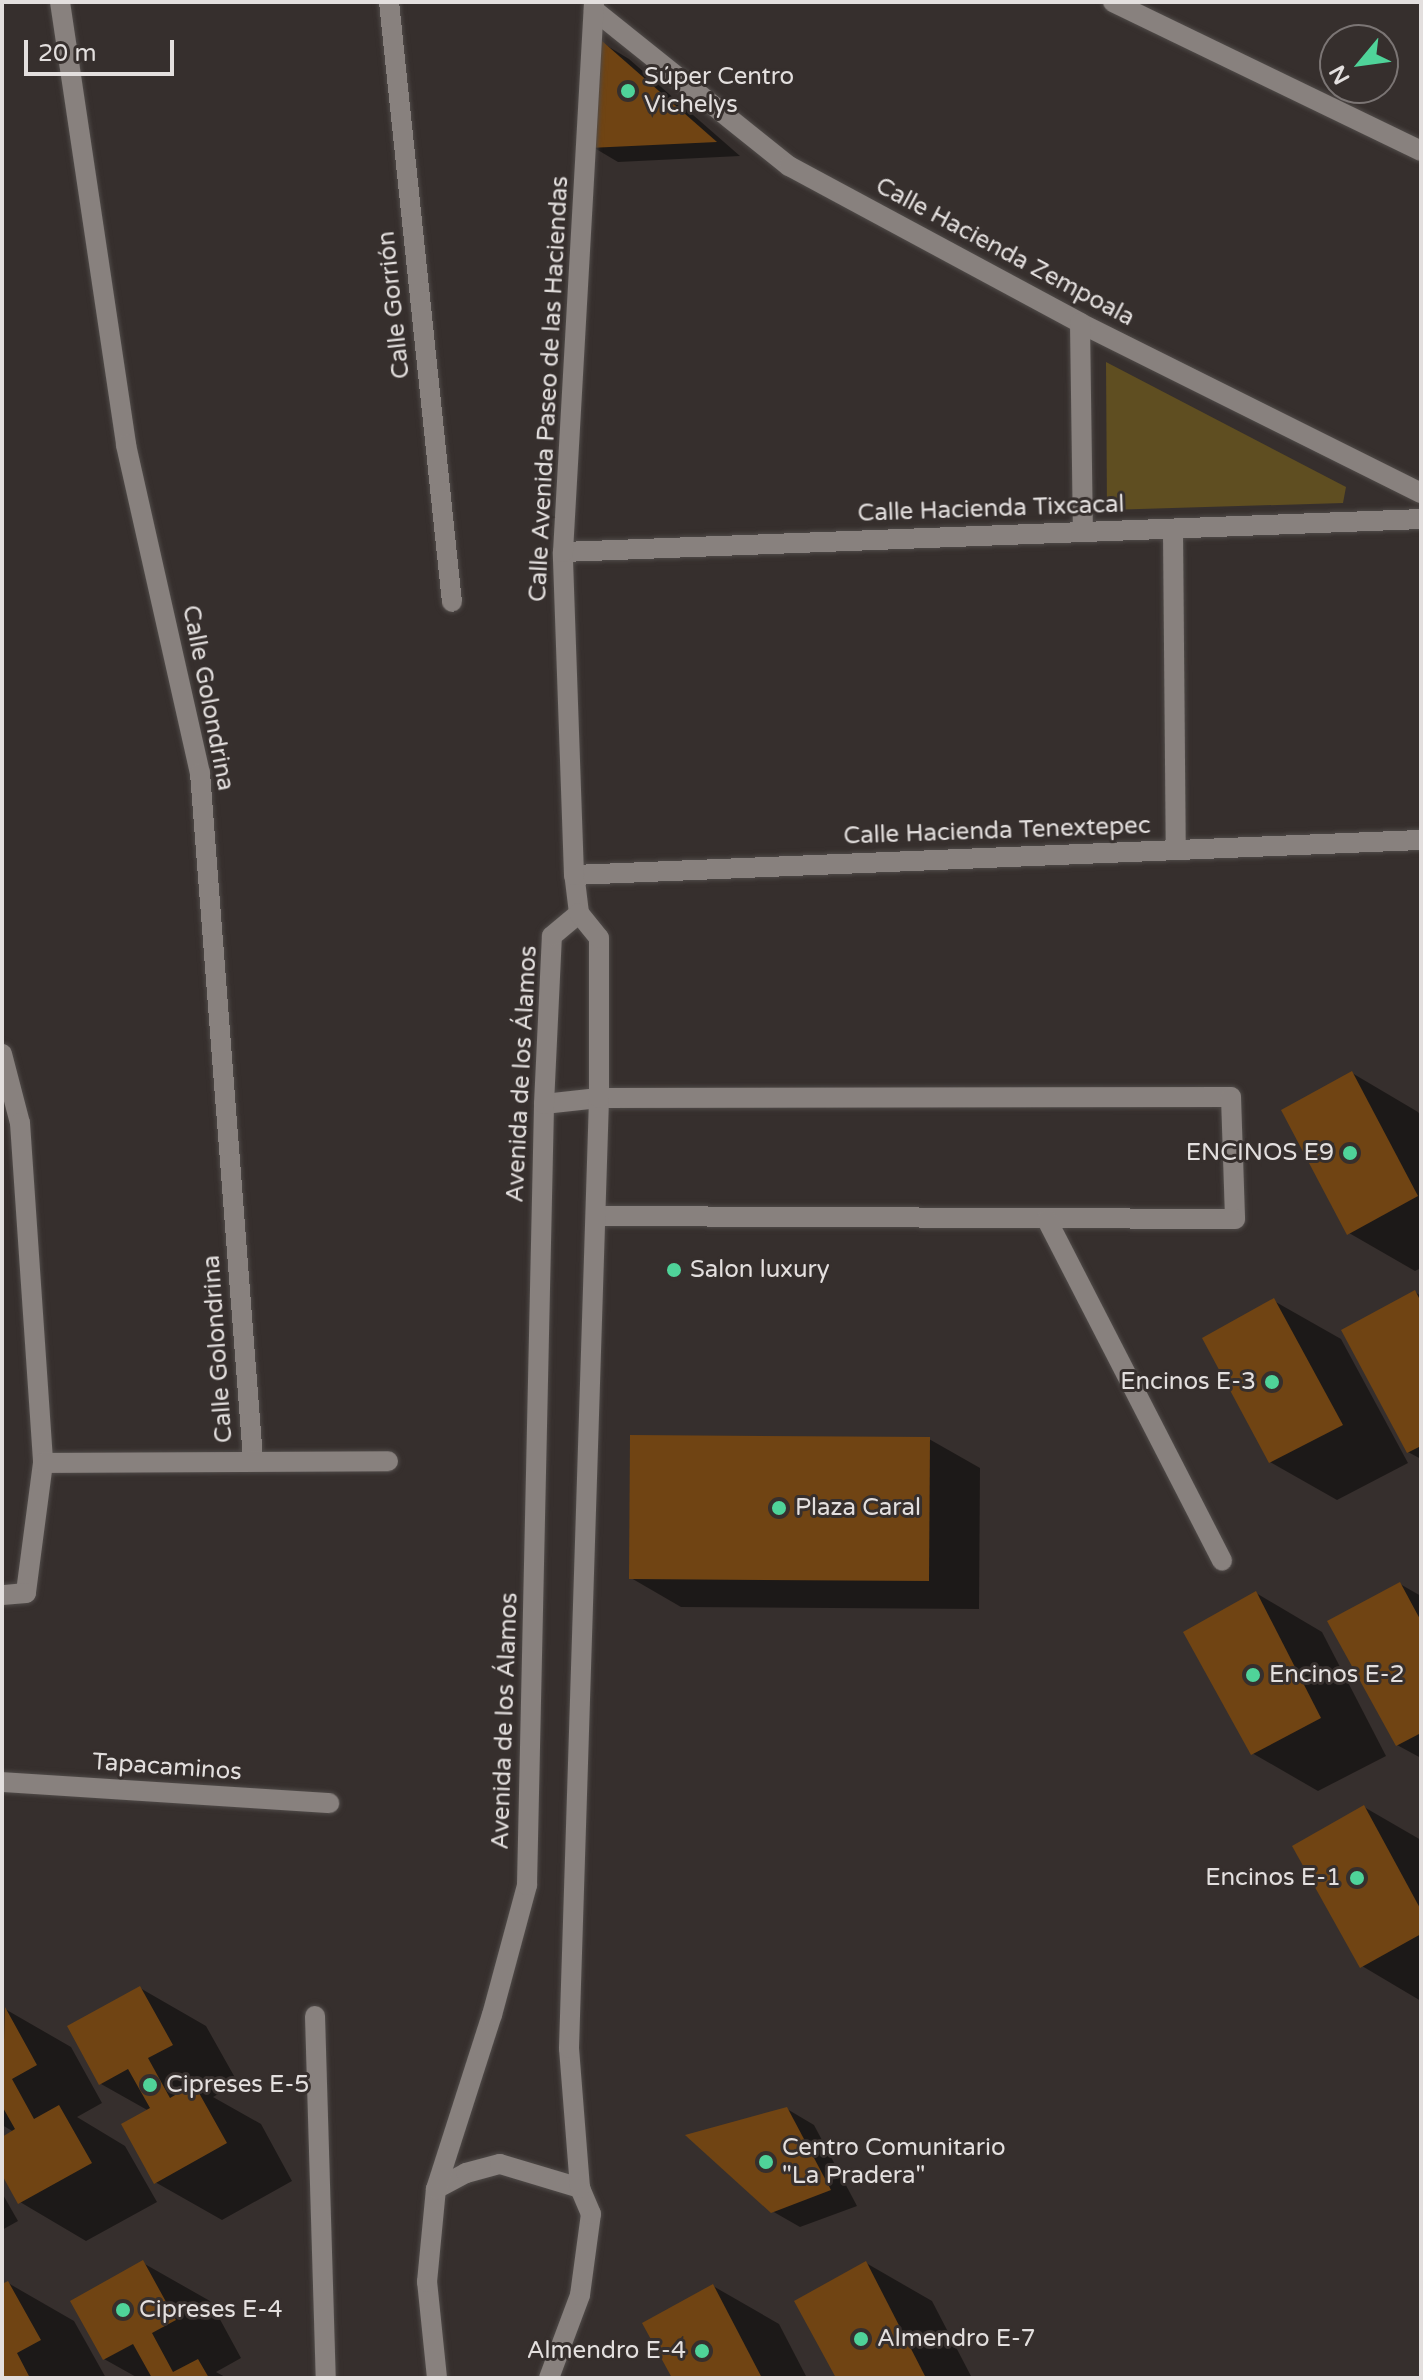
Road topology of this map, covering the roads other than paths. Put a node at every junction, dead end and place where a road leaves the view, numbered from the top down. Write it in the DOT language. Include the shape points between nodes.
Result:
graph roads {
  1 [pos="60,2"];
  2 [pos="389,2"];
  3 [pos="1113,2"];
  4 [pos="594,6"];
  5 [pos="1421,151"];
  6 [pos="1080,323"];
  7 [pos="1421,493"];
  8 [pos="1421,519"];
  9 [pos="1083,530"];
  10 [pos="1173,531"];
  11 [pos="563,552"];
  12 [pos="452,602"];
  13 [pos="1421,840"];
  14 [pos="1176,849"];
  15 [pos="574,875"];
  16 [pos="579,913"];
  17 [pos="2,1054"];
  18 [pos="599,1098"];
  19 [pos="544,1104"];
  20 [pos="11,1125"];
  21 [pos="598,1216"];
  22 [pos="1047,1220"];
  23 [pos="253,1459"];
  24 [pos="388,1461"];
  25 [pos="43,1463"];
  26 [pos="1222,1561"];
  27 [pos="2,1595"];
  28 [pos="2,1782"];
  29 [pos="329,1803"];
  30 [pos="315,2016"];
  31 [pos="580,2188"];
  32 [pos="436,2189"];
  33 [pos="326,2378"];
  34 [pos="437,2378"];
  35 [pos="549,2378"];
  1 -- 23 [label="street, Calle Golondrina" via="126,445 200,773"];
  2 -- 12 [label="street, Calle Gorrión"];
  3 -- 5 [label="street"];
  4 -- 6 [label="street, Calle Hacienda Zempoala" via="789,166"];
  4 -- 11 [label="street, Calle Avenida Paseo de las Haciendas"];
  6 -- 7 [label="street, Calle Hacienda Zempoala"];
  6 -- 9 [label="street"];
  8 -- 10 [label="street, Calle Hacienda Tixcacal"];
  9 -- 10 [label="street, Calle Hacienda Tixcacal"];
  9 -- 11 [label="street, Calle Hacienda Tixcacal"];
  10 -- 14 [label="street"];
  11 -- 15 [label="street, Calle Avenida Paseo de las Haciendas"];
  13 -- 14 [label="street, Calle Hacienda Tenextepec"];
  14 -- 15 [label="street, Calle Hacienda Tenextepec"];
  15 -- 16 [label="street, Calle Avenida Paseo de las Haciendas"];
  16 -- 18 [label="street" via="599,938"];
  16 -- 19 [label="street, Avenida de los Álamos" via="552,936"];
  17 -- 20 [label="street"];
  18 -- 19 [label="street"];
  18 -- 21 [label="street"];
  18 -- 22 [label="street" via="1231,1097 1235,1219"];
  19 -- 32 [label="street, Avenida de los Álamos" via="527,1885"];
  20 -- 25 [label="street"];
  21 -- 22 [label="street"];
  21 -- 31 [label="street" via="569,2048"];
  22 -- 26 [label="street"];
  23 -- 24 [label="street"];
  23 -- 25 [label="street"];
  25 -- 27 [label="street" via="26,1593"];
  28 -- 29 [label="street, Tapacaminos"];
  30 -- 33 [label="street"];
  31 -- 32 [label="street" via="500,2164"];
  31 -- 35 [label="street" via="591,2214 580,2295"];
  32 -- 34 [label="street, Avenida de los Álamos" via="427,2282"];
}
